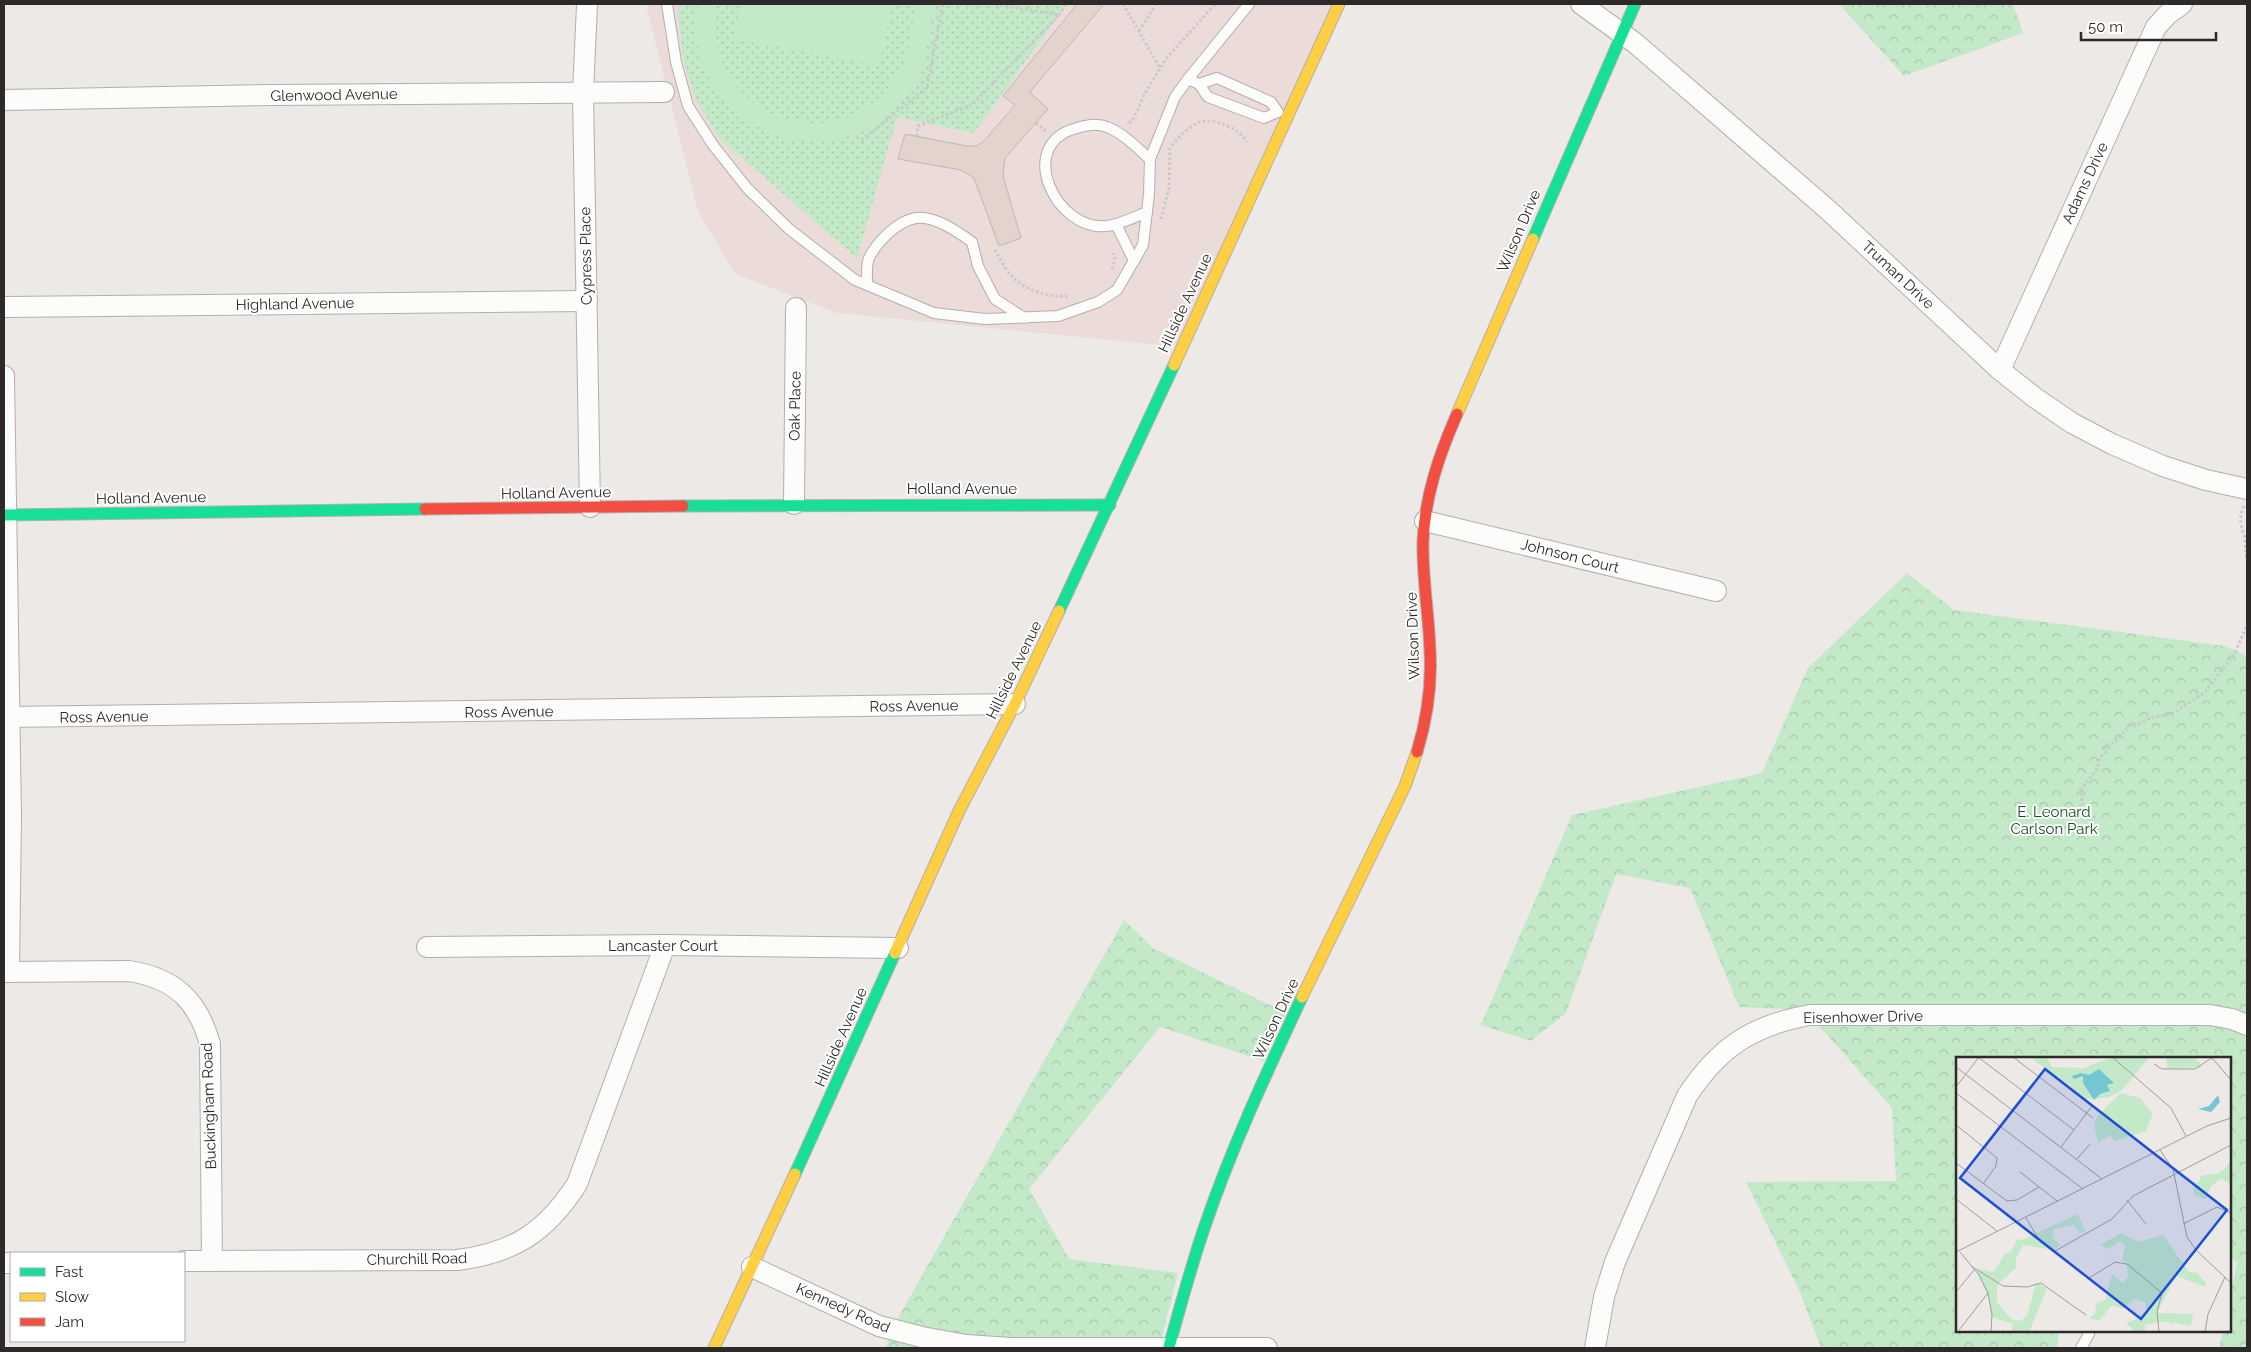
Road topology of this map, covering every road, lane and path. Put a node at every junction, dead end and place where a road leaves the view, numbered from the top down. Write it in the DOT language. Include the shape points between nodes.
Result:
graph roads {
  1 [pos="667,4"];
  2 [pos="943,4"];
  3 [pos="994,4"];
  4 [pos="1066,4"];
  5 [pos="1124,4"];
  6 [pos="1156,4"];
  7 [pos="1215,4"];
  8 [pos="1249,4"];
  9 [pos="1339,4"];
  10 [pos="1581,4"];
  11 [pos="1635,4"];
  12 [pos="2182,4"];
  13 [pos="587,6"];
  14 [pos="1059,15"];
  15 [pos="1139,31"];
  16 [pos="1622,32"];
  17 [pos="1160,68"];
  18 [pos="1188,79"];
  19 [pos="1199,84"];
  20 [pos="664,92"];
  21 [pos="583,93"];
  22 [pos="4,100"];
  23 [pos="1282,114"];
  24 [pos="1036,122"];
  25 [pos="1123,124"];
  26 [pos="1052,125"];
  27 [pos="917,136"];
  28 [pos="862,140"];
  29 [pos="1247,142"];
  30 [pos="1150,159"];
  31 [pos="1147,212"];
  32 [pos="1116,224"];
  33 [pos="1159,224"];
  34 [pos="1111,247"];
  35 [pos="995,250"];
  36 [pos="1134,261"];
  37 [pos="1108,276"];
  38 [pos="867,285"];
  39 [pos="1077,295"];
  40 [pos="587,301"];
  41 [pos="4,307"];
  42 [pos="796,308"];
  43 [pos="1024,318"];
  44 [pos="2000,370"];
  45 [pos="4,376"];
  46 [pos="2244,488"];
  47 [pos="794,504"];
  48 [pos="1110,505"];
  49 [pos="590,507"];
  50 [pos="5,515"];
  51 [pos="1425,520"];
  52 [pos="2247,559"];
  53 [pos="1716,591"];
  54 [pos="2247,625"];
  55 [pos="1015,704"];
  56 [pos="7,718"];
  57 [pos="2090,822"];
  58 [pos="665,945"];
  59 [pos="428,947"];
  60 [pos="898,948"];
  61 [pos="6,972"];
  62 [pos="2247,1025"];
  63 [pos="185,1261"];
  64 [pos="212,1261"];
  65 [pos="752,1266"];
  66 [pos="2089,1334"];
  67 [pos="714,1348"];
  68 [pos="1169,1348"];
  69 [pos="1267,1348"];
  70 [pos="1596,1348"];
  71 [pos="2081,1348"];
  1 -- 38 [label="lane" via="676,62 688,106 713,145 747,188 789,229 855,280"];
  2 -- 28 [label="path" via="927,87"];
  3 -- 14 [label="path"];
  4 -- 14 [label="path"];
  5 -- 15 [label="path"];
  6 -- 15 [label="path"];
  7 -- 17 [label="path"];
  8 -- 18 [label="lane"];
  9 -- 23 [label="street, Hillside Avenue"];
  10 -- 16 [label="street, Truman Drive"];
  11 -- 16 [label="street, Wilson Drive"];
  12 -- 44 [label="street, Adams Drive" via="2156,28"];
  13 -- 21 [label="street, Cypress Place"];
  14 -- 27 [label="path" via="973,104 918,126"];
  15 -- 17 [label="path"];
  16 -- 44 [label="street, Truman Drive" via="1827,210"];
  16 -- 51 [label="street, Wilson Drive" via="1452,419 1429,490"];
  17 -- 25 [label="path" via="1133,120"];
  18 -- 19 [label="lane"];
  18 -- 30 [label="lane" via="1175,97"];
  19 -- 23 [label="lane" via="1208,97 1264,118"];
  19 -- 23 [label="lane" via="1217,78 1271,102"];
  20 -- 21 [label="street, Glenwood Avenue"];
  21 -- 22 [label="street, Glenwood Avenue"];
  21 -- 40 [label="street, Cypress Place"];
  23 -- 48 [label="street, Hillside Avenue"];
  24 -- 26 [label="path" via="1045,132"];
  29 -- 33 [label="path" via="1235,130 1208,122 1195,124 1174,143 1170,148 1168,188"];
  30 -- 31 [label="lane"];
  30 -- 32 [label="lane" via="1120,133 1106,126 1088,125 1072,129 1046,152 1047,184 1066,210 1093,225"];
  31 -- 32 [label="lane"];
  31 -- 36 [label="lane" via="1143,244"];
  32 -- 36 [label="lane"];
  34 -- 37 [label="path" via="1115,259"];
  35 -- 39 [label="path" via="1009,273 1023,285 1055,297"];
  36 -- 43 [label="lane" via="1117,290 1098,302 1058,316"];
  38 -- 43 [label="lane" via="934,313 985,319"];
  38 -- 43 [label="lane" via="868,259 892,228 916,218 936,222 956,230 972,242 978,266 995,299"];
  40 -- 41 [label="street, Highland Avenue"];
  40 -- 49 [label="street, Cypress Place"];
  42 -- 47 [label="street, Oak Place"];
  44 -- 46 [label="street, Truman Drive" via="2057,412 2112,444 2163,466"];
  45 -- 50 [label="street"];
  46 -- 52 [label="path" via="2242,498 2246,502 2240,524"];
  47 -- 48 [label="street, Holland Avenue"];
  47 -- 49 [label="street, Holland Avenue"];
  48 -- 55 [label="street, Hillside Avenue"];
  49 -- 50 [label="street, Holland Avenue"];
  50 -- 56 [label="street"];
  51 -- 53 [label="street, Johnson Court"];
  51 -- 68 [label="street, Wilson Drive" via="1423,555 1431,645 1430,684 1417,755 1304,993 1227,1167 1189,1271"];
  54 -- 57 [label="path" via="2235,653 2204,693 2171,714 2132,724 2113,743 2105,746 2106,752 2097,769 2081,790 2083,812 2094,817"];
  55 -- 56 [label="street, Ross Avenue"];
  55 -- 60 [label="street, Hillside Avenue" via="959,811"];
  56 -- 61 [label="street" via="11,800"];
  58 -- 59 [label="street, Lancaster Court"];
  58 -- 60 [label="street, Lancaster Court"];
  58 -- 64 [label="street, Churchill Road" via="577,1184 563,1206 526,1239 489,1255 457,1260"];
  60 -- 65 [label="street, Hillside Avenue"];
  61 -- 64 [label="street, Buckingham Road" via="129,970 162,979 194,1006 210,1044"];
  62 -- 70 [label="street, Eisenhower Drive" via="2210,1015 1810,1015 1759,1029 1717,1058 1688,1096 1615,1262 1604,1297"];
  63 -- 64 [label="street, Churchill Road"];
  65 -- 67 [label="street, Hillside Avenue"];
  65 -- 68 [label="street, Kennedy Road" via="879,1326 922,1337 966,1345 1011,1348"];
  66 -- 71 [label="lane"];
  68 -- 69 [label="street, Kennedy Road"];
}
